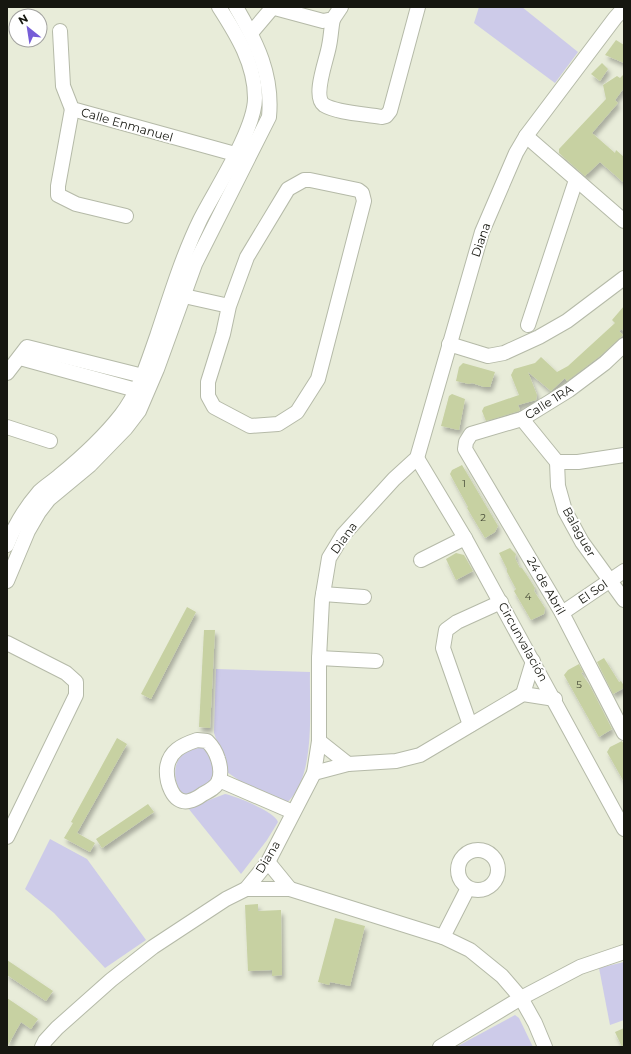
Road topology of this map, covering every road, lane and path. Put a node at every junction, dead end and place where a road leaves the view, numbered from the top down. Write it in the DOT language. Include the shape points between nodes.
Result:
graph roads {
  1 [pos="219,7"];
  2 [pos="236,7"];
  3 [pos="272,7"];
  4 [pos="418,7"];
  5 [pos="624,8"];
  6 [pos="337,13"];
  7 [pos="60,31"];
  8 [pos="251,33"];
  9 [pos="72,109"];
  10 [pos="526,136"];
  11 [pos="235,154"];
  12 [pos="576,180"];
  13 [pos="126,216"];
  14 [pos="624,221"];
  15 [pos="624,278"];
  16 [pos="184,296"];
  17 [pos="229,306"];
  18 [pos="528,325"];
  19 [pos="449,344"];
  20 [pos="623,349"];
  21 [pos="20,358"];
  22 [pos="7,373"];
  23 [pos="143,376"];
  24 [pos="136,390"];
  25 [pos="522,419"];
  26 [pos="7,427"];
  27 [pos="50,441"];
  28 [pos="466,442"];
  29 [pos="624,455"];
  30 [pos="417,458"];
  31 [pos="557,462"];
  32 [pos="466,538"];
  33 [pos="7,545"];
  34 [pos="421,560"];
  35 [pos="624,571"];
  36 [pos="7,581"];
  37 [pos="610,581"];
  38 [pos="323,594"];
  39 [pos="364,597"];
  40 [pos="624,600"];
  41 [pos="501,602"];
  42 [pos="562,613"];
  43 [pos="7,643"];
  44 [pos="319,658"];
  45 [pos="376,661"];
  46 [pos="533,661"];
  47 [pos="523,694"];
  48 [pos="555,699"];
  49 [pos="470,725"];
  50 [pos="624,733"];
  51 [pos="319,742"];
  52 [pos="348,764"];
  53 [pos="314,773"];
  54 [pos="219,780"];
  55 [pos="293,812"];
  56 [pos="624,829"];
  57 [pos="7,837"];
  58 [pos="268,862"];
  59 [pos="468,888"];
  60 [pos="246,889"];
  61 [pos="290,889"];
  62 [pos="443,937"];
  63 [pos="624,952"];
  64 [pos="521,998"];
  65 [pos="42,1047"];
  66 [pos="440,1047"];
  67 [pos="545,1047"];
  1 -- 11 [label="street" via="241,42 250,66 255,93 252,116"];
  2 -- 8 [label="street"];
  3 -- 6 [label="street" via="323,21"];
  3 -- 8 [label="street"];
  4 -- 6 [label="street" via="390,111 382,117 331,108 320,99 319,86"];
  5 -- 10 [label="street, Diana"];
  7 -- 9 [label="street, Calle Enmanuel" via="63,86"];
  8 -- 16 [label="street" via="267,77 269,117 195,264"];
  9 -- 11 [label="street, Calle Enmanuel"];
  9 -- 13 [label="street" via="58,195 76,204"];
  10 -- 12 [label="street"];
  10 -- 19 [label="street, Diana" via="516,153 482,232"];
  11 -- 23 [label="street" via="183,257"];
  12 -- 14 [label="street"];
  12 -- 18 [label="street"];
  15 -- 19 [label="street" via="567,321 540,337 504,353 488,356"];
  16 -- 17 [label="street"];
  16 -- 36 [label="street" via="139,411 90,465 49,499 25,537"];
  17 -- 17 [label="street" via="208,382 208,396 214,407 250,426 278,424 297,412 318,379 364,201 362,193 310,180 304,180 288,189 247,257"];
  19 -- 30 [label="street, Diana"];
  20 -- 25 [label="street, Calle 1RA" via="569,390"];
  21 -- 22 [label="street"];
  21 -- 23 [label="street" via="27,347"];
  21 -- 24 [label="street"];
  23 -- 24 [label="street"];
  24 -- 33 [label="street" via="121,415 91,449 40,491"];
  25 -- 28 [label="street, Calle 1RA" via="471,434"];
  25 -- 31 [label="street"];
  26 -- 27 [label="street"];
  28 -- 42 [label="street, 24 de Abril" via="465,449"];
  29 -- 31 [label="street" via="578,462"];
  30 -- 32 [label="street, Circunvalación"];
  30 -- 38 [label="street, Diana" via="394,479 343,536 329,558"];
  31 -- 37 [label="street, Balaguer" via="558,486 565,511 582,542"];
  32 -- 34 [label="street"];
  32 -- 41 [label="street, Circunvalación"];
  35 -- 37 [label="street, El Sol"];
  37 -- 40 [label="street, Balaguer"];
  37 -- 42 [label="street, El Sol"];
  38 -- 39 [label="street"];
  38 -- 44 [label="street, Diana"];
  41 -- 46 [label="street, Circunvalación"];
  41 -- 49 [label="street" via="457,622 446,630 443,648"];
  42 -- 50 [label="street, 24 de Abril"];
  43 -- 57 [label="street" via="66,673 76,682 76,694"];
  44 -- 45 [label="street"];
  44 -- 51 [label="street, Diana"];
  46 -- 47 [label="street"];
  46 -- 48 [label="street, Circunvalación"];
  47 -- 48 [label="street"];
  47 -- 49 [label="street"];
  48 -- 56 [label="street, Circunvalación"];
  49 -- 52 [label="street" via="420,755 396,761"];
  51 -- 52 [label="street"];
  51 -- 53 [label="street, Diana"];
  52 -- 53 [label="street"];
  53 -- 55 [label="street, Diana"];
  54 -- 54 [label="street" via="219,762 207,741 197,740 183,745 168,761 169,786 181,801 189,801 206,793"];
  54 -- 55 [label="street"];
  55 -- 58 [label="street, Diana"];
  58 -- 60 [label="street, Diana"];
  58 -- 61 [label="street"];
  59 -- 62 [label="street"];
  60 -- 61 [label="street"];
  60 -- 65 [label="street, Diana" via="226,899 153,947 110,980 57,1028"];
  61 -- 62 [label="street"];
  62 -- 64 [label="street" via="483,959"];
  63 -- 64 [label="street" via="580,967"];
  64 -- 66 [label="street"];
  64 -- 67 [label="street"];
}
